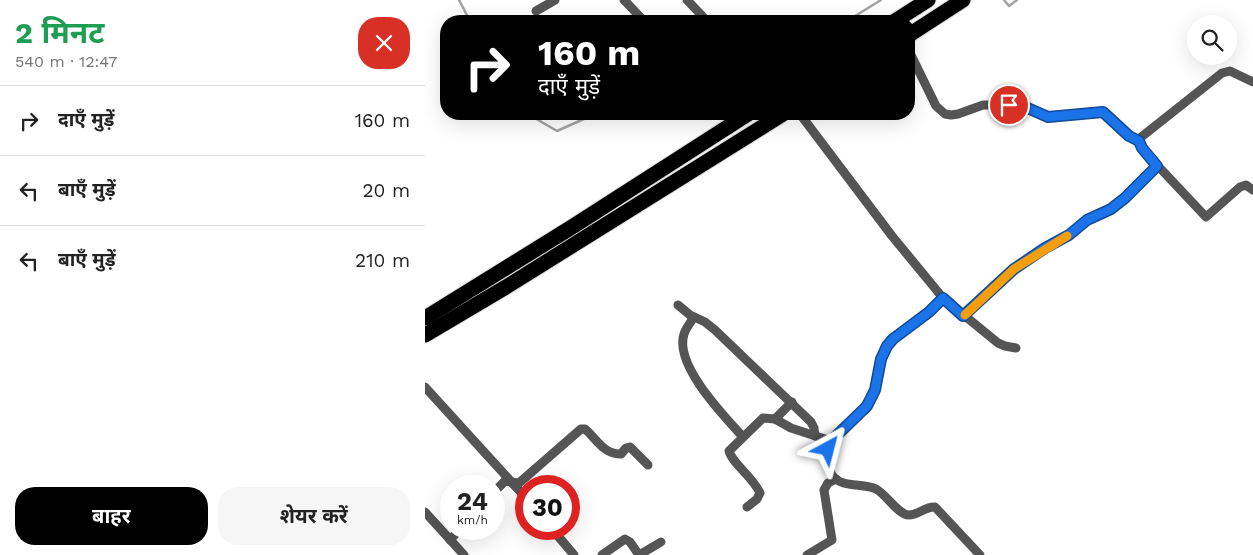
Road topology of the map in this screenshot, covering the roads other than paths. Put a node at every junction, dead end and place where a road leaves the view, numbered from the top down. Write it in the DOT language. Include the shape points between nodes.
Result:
graph roads {
  1 [pos="555,0"];
  2 [pos="624,0"];
  3 [pos="687,0"];
  4 [pos="928,0"];
  5 [pos="963,0"];
  6 [pos="536,11"];
  7 [pos="638,15"];
  8 [pos="701,15"];
  9 [pos="904,15"];
  10 [pos="915,31"];
  11 [pos="915,63"];
  12 [pos="1253,82"];
  13 [pos="739,120"];
  14 [pos="773,120"];
  15 [pos="804,120"];
  16 [pos="1139,141"];
  17 [pos="1157,166"];
  18 [pos="1253,190"];
  19 [pos="943,298"];
  20 [pos="678,306"];
  21 [pos="963,316"];
  22 [pos="694,317"];
  23 [pos="425,318"];
  24 [pos="425,335"];
  25 [pos="1016,348"];
  26 [pos="425,387"];
  27 [pos="792,402"];
  28 [pos="775,420"];
  29 [pos="815,436"];
  30 [pos="743,437"];
  31 [pos="831,441"];
  32 [pos="649,465"];
  33 [pos="836,479"];
  34 [pos="505,481"];
  35 [pos="513,482"];
  36 [pos="515,484"];
  37 [pos="747,507"];
  38 [pos="427,517"];
  39 [pos="440,530"];
  40 [pos="450,540"];
  41 [pos="561,540"];
  42 [pos="661,542"];
  43 [pos="464,555"];
  44 [pos="574,555"];
  45 [pos="602,555"];
  46 [pos="639,555"];
  47 [pos="807,555"];
  48 [pos="981,555"];
  1 -- 6 [label="street"];
  2 -- 7 [label="street"];
  3 -- 8 [label="street"];
  4 -- 9 [label="highway"];
  5 -- 10 [label="highway"];
  11 -- 16 [label="street" via="936,106 945,114 958,114 983,105 1016,104 1048,117 1103,112"];
  12 -- 16 [label="street" via="1231,71 1222,73"];
  13 -- 23 [label="highway"];
  14 -- 24 [label="highway"];
  15 -- 19 [label="street"];
  16 -- 17 [label="street"];
  17 -- 18 [label="street" via="1207,217 1240,188 1246,185"];
  17 -- 21 [label="street" via="1111,209 1087,220 1014,269"];
  19 -- 21 [label="street"];
  19 -- 31 [label="street" via="887,346 875,390 867,406"];
  20 -- 22 [label="street"];
  21 -- 25 [label="street" via="998,343"];
  22 -- 27 [label="street" via="715,330"];
  22 -- 30 [label="street" via="684,333 686,358 704,392"];
  26 -- 35 [label="street"];
  27 -- 28 [label="street"];
  27 -- 29 [label="street" via="811,422"];
  28 -- 29 [label="street"];
  28 -- 30 [label="street" via="763,418"];
  29 -- 31 [label="street"];
  30 -- 37 [label="street" via="729,451 760,493"];
  31 -- 33 [label="street" via="828,449 830,469"];
  32 -- 35 [label="street" via="631,447 619,454 602,447 581,429 519,483"];
  33 -- 47 [label="street" via="824,490 832,540"];
  33 -- 48 [label="street" via="876,489 908,515 935,507"];
  34 -- 35 [label="street"];
  35 -- 36 [label="street"];
  38 -- 39 [label="street"];
  40 -- 43 [label="street"];
  41 -- 44 [label="street"];
  42 -- 46 [label="street"];
  45 -- 46 [label="street" via="625,539"];
}
